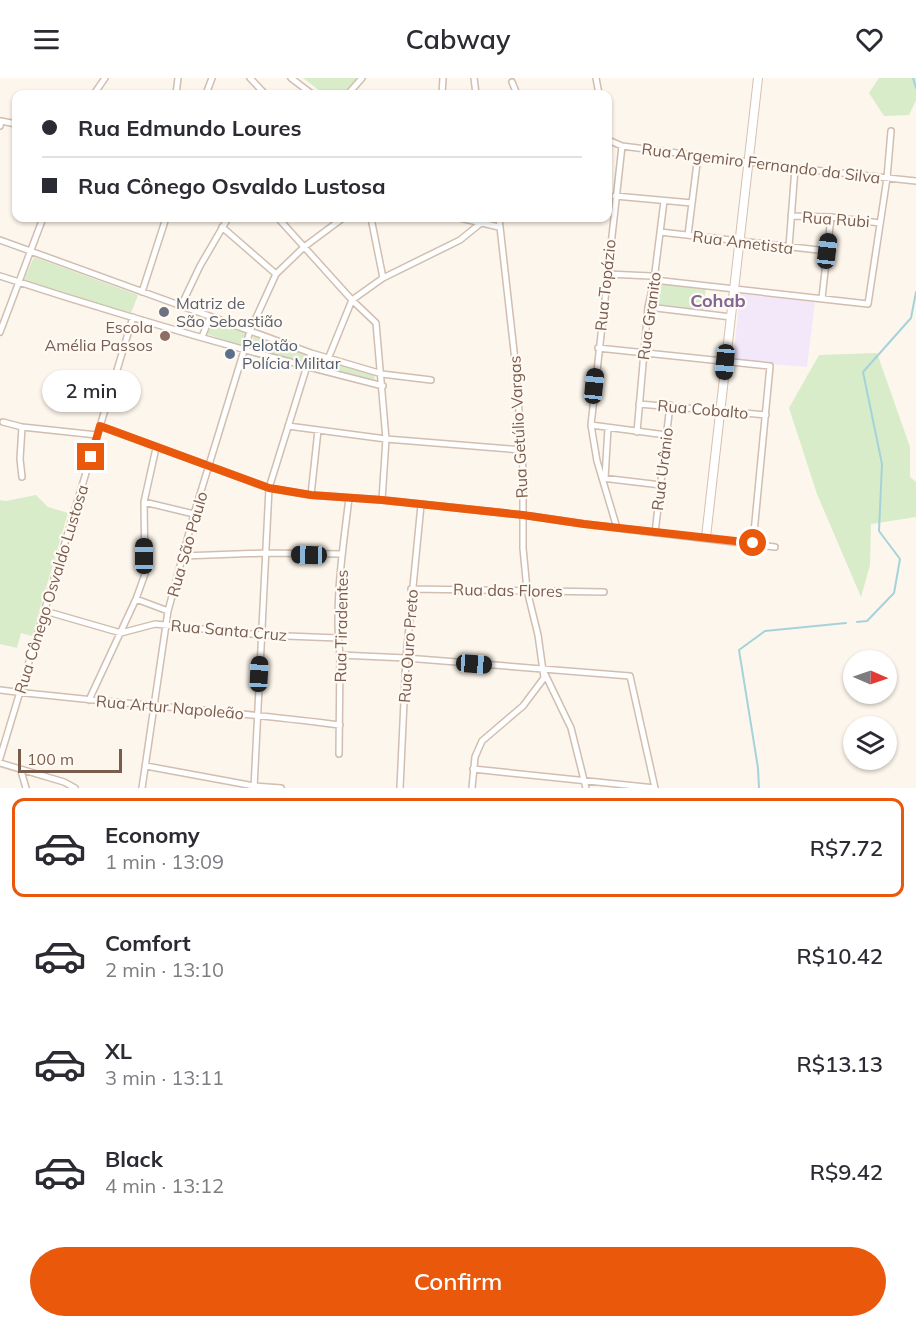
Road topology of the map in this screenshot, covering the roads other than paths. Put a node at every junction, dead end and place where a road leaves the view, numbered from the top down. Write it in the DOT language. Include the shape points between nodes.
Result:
graph roads {
  1 [pos="250,78"];
  2 [pos="291,78"];
  3 [pos="362,78"];
  4 [pos="758,78"];
  5 [pos="512,82"];
  6 [pos="261,90"];
  7 [pos="307,90"];
  8 [pos="352,90"];
  9 [pos="515,90"];
  10 [pos="12,122"];
  11 [pos="0,126"];
  12 [pos="891,131"];
  13 [pos="612,142"];
  14 [pos="622,146"];
  15 [pos="698,155"];
  16 [pos="749,162"];
  17 [pos="795,168"];
  18 [pos="887,178"];
  19 [pos="916,181"];
  20 [pos="615,196"];
  21 [pos="664,201"];
  22 [pos="692,203"];
  23 [pos="791,216"];
  24 [pos="831,217"];
  25 [pos="41,222"];
  26 [pos="165,222"];
  27 [pos="225,222"];
  28 [pos="282,222"];
  29 [pos="338,222"];
  30 [pos="372,222"];
  31 [pos="477,222"];
  32 [pos="499,222"];
  33 [pos="481,223"];
  34 [pos="880,223"];
  35 [pos="222,227"];
  36 [pos="500,227"];
  37 [pos="660,232"];
  38 [pos="688,235"];
  39 [pos="0,240"];
  40 [pos="740,240"];
  41 [pos="304,247"];
  42 [pos="789,247"];
  43 [pos="827,251"];
  44 [pos="30,252"];
  45 [pos="276,274"];
  46 [pos="607,274"];
  47 [pos="0,276"];
  48 [pos="383,278"];
  49 [pos="654,280"];
  50 [pos="19,282"];
  51 [pos="734,289"];
  52 [pos="142,292"];
  53 [pos="822,298"];
  54 [pos="352,300"];
  55 [pos="182,306"];
  56 [pos="648,307"];
  57 [pos="133,317"];
  58 [pos="210,317"];
  59 [pos="731,317"];
  60 [pos="250,331"];
  61 [pos="0,332"];
  62 [pos="202,338"];
  63 [pos="598,348"];
  64 [pos="245,349"];
  65 [pos="310,353"];
  66 [pos="642,354"];
  67 [pos="328,358"];
  68 [pos="725,362"];
  69 [pos="306,367"];
  70 [pos="382,374"];
  71 [pos="431,380"];
  72 [pos="383,386"];
  73 [pos="639,404"];
  74 [pos="670,405"];
  75 [pos="720,410"];
  76 [pos="766,415"];
  77 [pos="3,422"];
  78 [pos="591,425"];
  79 [pos="100,426"];
  80 [pos="288,426"];
  81 [pos="22,427"];
  82 [pos="608,428"];
  83 [pos="318,430"];
  84 [pos="637,432"];
  85 [pos="97,435"];
  86 [pos="666,435"];
  87 [pos="386,439"];
  88 [pos="156,448"];
  89 [pos="522,450"];
  90 [pos="210,465"];
  91 [pos="22,477"];
  92 [pos="603,478"];
  93 [pos="661,485"];
  94 [pos="269,488"];
  95 [pos="311,495"];
  96 [pos="349,498"];
  97 [pos="382,500"];
  98 [pos="144,502"];
  99 [pos="421,505"];
  100 [pos="194,514"];
  101 [pos="523,515"];
  102 [pos="617,528"];
  103 [pos="655,532"];
  104 [pos="706,537"];
  105 [pos="753,543"];
  106 [pos="775,547"];
  107 [pos="266,553"];
  108 [pos="342,554"];
  109 [pos="183,556"];
  110 [pos="411,589"];
  111 [pos="527,590"];
  112 [pos="604,592"];
  113 [pos="136,599"];
  114 [pos="45,611"];
  115 [pos="168,611"];
  116 [pos="166,624"];
  117 [pos="121,633"];
  118 [pos="261,634"];
  119 [pos="338,638"];
  120 [pos="340,655"];
  121 [pos="405,658"];
  122 [pos="543,669"];
  123 [pos="0,690"];
  124 [pos="20,693"];
  125 [pos="89,700"];
  126 [pos="154,705"];
  127 [pos="257,714"];
  128 [pos="340,725"];
  129 [pos="339,754"];
  130 [pos="0,758"];
  131 [pos="0,763"];
  132 [pos="146,766"];
  133 [pos="473,769"];
  134 [pos="21,771"];
  135 [pos="585,785"];
  136 [pos="254,787"];
  137 [pos="26,788"];
  138 [pos="75,788"];
  139 [pos="142,788"];
  140 [pos="281,788"];
  141 [pos="400,788"];
  142 [pos="472,788"];
  143 [pos="655,788"];
  1 -- 6 [label="street"];
  2 -- 7 [label="street"];
  3 -- 8 [label="street"];
  4 -- 16 [label="street"];
  5 -- 9 [label="street"];
  10 -- 11 [label="street" via="1,121"];
  12 -- 18 [label="street"];
  13 -- 14 [label="street, Rua Argemiro Fernando da Silva"];
  14 -- 15 [label="street, Rua Argemiro Fernando da Silva"];
  14 -- 20 [label="street, Rua Topázio"];
  15 -- 16 [label="street, Rua Argemiro Fernando da Silva"];
  15 -- 22 [label="street"];
  16 -- 17 [label="street, Rua Argemiro Fernando da Silva"];
  16 -- 40 [label="street"];
  17 -- 18 [label="street, Rua Argemiro Fernando da Silva"];
  17 -- 23 [label="street"];
  18 -- 19 [label="street, Rua Argemiro Fernando da Silva"];
  18 -- 34 [label="street"];
  20 -- 21 [label="street"];
  20 -- 46 [label="street, Rua Topázio"];
  21 -- 22 [label="street"];
  21 -- 37 [label="street, Rua Granito"];
  22 -- 38 [label="street"];
  23 -- 24 [label="street, Rua Rubi"];
  23 -- 42 [label="street"];
  24 -- 34 [label="street, Rua Rubi"];
  24 -- 43 [label="street"];
  25 -- 44 [label="street"];
  26 -- 52 [label="street"];
  27 -- 35 [label="street"];
  28 -- 41 [label="street"];
  29 -- 41 [label="street, Rua São Paulo"];
  30 -- 48 [label="street"];
  31 -- 33 [label="street"];
  32 -- 36 [label="street, Rua Getúlio Vargas"];
  33 -- 36 [label="street"];
  33 -- 48 [label="street" via="460,240"];
  34 -- 53 [label="street" via="867,304"];
  35 -- 45 [label="street"];
  35 -- 55 [label="street"];
  36 -- 89 [label="street, Rua Getúlio Vargas"];
  37 -- 38 [label="street, Rua Ametista"];
  37 -- 49 [label="street, Rua Granito"];
  38 -- 40 [label="street, Rua Ametista"];
  39 -- 44 [label="street"];
  40 -- 42 [label="street, Rua Ametista"];
  40 -- 51 [label="street"];
  41 -- 45 [label="street, Rua São Paulo"];
  41 -- 54 [label="street"];
  42 -- 43 [label="street, Rua Ametista"];
  43 -- 53 [label="street"];
  44 -- 50 [label="street"];
  44 -- 52 [label="street"];
  45 -- 60 [label="street, Rua São Paulo"];
  46 -- 49 [label="street" via="651,276"];
  46 -- 63 [label="street, Rua Topázio"];
  47 -- 50 [label="street"];
  48 -- 54 [label="street"];
  49 -- 51 [label="street"];
  49 -- 56 [label="street, Rua Granito"];
  50 -- 57 [label="street"];
  50 -- 61 [label="street"];
  51 -- 53 [label="street"];
  51 -- 59 [label="street"];
  52 -- 55 [label="street"];
  54 -- 67 [label="street"];
  54 -- 70 [label="street" via="376,323"];
  55 -- 58 [label="street"];
  56 -- 59 [label="street"];
  56 -- 66 [label="street, Rua Granito"];
  57 -- 62 [label="street"];
  57 -- 79 [label="street, Rua Cônego Osvaldo Lustosa"];
  58 -- 60 [label="street"];
  58 -- 62 [label="street"];
  59 -- 68 [label="street"];
  60 -- 64 [label="street, Rua São Paulo"];
  60 -- 65 [label="street"];
  62 -- 64 [label="street"];
  63 -- 66 [label="street"];
  63 -- 78 [label="street, Rua Topázio"];
  64 -- 69 [label="street"];
  64 -- 90 [label="street, Rua São Paulo"];
  65 -- 67 [label="street"];
  65 -- 69 [label="street"];
  66 -- 68 [label="street"];
  66 -- 73 [label="street, Rua Granito"];
  67 -- 70 [label="street"];
  68 -- 75 [label="street"];
  68 -- 76 [label="street" via="770,366"];
  69 -- 72 [label="street"];
  69 -- 80 [label="street"];
  70 -- 71 [label="street"];
  70 -- 72 [label="street"];
  72 -- 87 [label="street"];
  73 -- 74 [label="street, Rua Cobalto"];
  73 -- 84 [label="street, Rua Granito"];
  74 -- 75 [label="street, Rua Cobalto"];
  74 -- 86 [label="street, Rua Urânio"];
  75 -- 76 [label="street, Rua Cobalto"];
  75 -- 104 [label="street"];
  76 -- 105 [label="street"];
  77 -- 81 [label="street"];
  78 -- 82 [label="street"];
  78 -- 92 [label="street, Rua Topázio"];
  79 -- 85 [label="street, Rua Cônego Osvaldo Lustosa"];
  79 -- 88 [label="street"];
  80 -- 83 [label="street"];
  80 -- 94 [label="street"];
  81 -- 85 [label="street"];
  81 -- 91 [label="street"];
  82 -- 84 [label="street"];
  82 -- 92 [label="street"];
  83 -- 87 [label="street"];
  83 -- 95 [label="street"];
  84 -- 86 [label="street"];
  85 -- 114 [label="street, Rua Cônego Osvaldo Lustosa"];
  86 -- 93 [label="street, Rua Urânio"];
  87 -- 89 [label="street"];
  87 -- 97 [label="street"];
  88 -- 90 [label="street"];
  88 -- 98 [label="street"];
  89 -- 101 [label="street, Rua Getúlio Vargas"];
  90 -- 94 [label="street"];
  90 -- 100 [label="street, Rua São Paulo"];
  92 -- 93 [label="street"];
  92 -- 102 [label="street, Rua Topázio"];
  93 -- 103 [label="street, Rua Urânio"];
  94 -- 95 [label="street"];
  94 -- 107 [label="street"];
  95 -- 96 [label="street"];
  96 -- 97 [label="street"];
  96 -- 108 [label="street, Rua Tiradentes"];
  97 -- 99 [label="street"];
  98 -- 100 [label="street"];
  98 -- 113 [label="street" via="145,574"];
  99 -- 101 [label="street"];
  99 -- 110 [label="street, Rua Ouro Preto"];
  100 -- 109 [label="street, Rua São Paulo"];
  101 -- 102 [label="street"];
  101 -- 111 [label="street, Rua Getúlio Vargas"];
  102 -- 103 [label="street"];
  103 -- 104 [label="street"];
  104 -- 105 [label="street"];
  105 -- 106 [label="street"];
  107 -- 108 [label="street"];
  107 -- 109 [label="street"];
  107 -- 118 [label="street"];
  108 -- 119 [label="street, Rua Tiradentes"];
  109 -- 115 [label="street, Rua São Paulo"];
  110 -- 111 [label="street, Rua das Flores"];
  110 -- 121 [label="street, Rua Ouro Preto"];
  111 -- 112 [label="street, Rua das Flores"];
  111 -- 122 [label="street, Rua Getúlio Vargas"];
  113 -- 115 [label="street"];
  113 -- 117 [label="street"];
  114 -- 117 [label="street"];
  114 -- 124 [label="street, Rua Cônego Osvaldo Lustosa"];
  115 -- 116 [label="street, Rua São Paulo"];
  116 -- 117 [label="street, Rua Santa Cruz"];
  116 -- 118 [label="street, Rua Santa Cruz"];
  116 -- 126 [label="street, Rua São Paulo"];
  117 -- 125 [label="street"];
  118 -- 119 [label="street, Rua Santa Cruz"];
  118 -- 127 [label="street"];
  119 -- 120 [label="street, Rua Tiradentes"];
  120 -- 121 [label="street"];
  120 -- 128 [label="street, Rua Tiradentes"];
  121 -- 122 [label="street"];
  121 -- 141 [label="street, Rua Ouro Preto"];
  122 -- 133 [label="street" via="544,678 523,706 482,741"];
  122 -- 135 [label="street" via="572,728"];
  122 -- 143 [label="street" via="630,676"];
  123 -- 124 [label="street, Rua Artur Napoleão"];
  124 -- 125 [label="street, Rua Artur Napoleão"];
  124 -- 130 [label="street, Rua Cônego Osvaldo Lustosa"];
  125 -- 126 [label="street, Rua Artur Napoleão"];
  126 -- 127 [label="street, Rua Artur Napoleão"];
  126 -- 132 [label="street, Rua São Paulo"];
  127 -- 128 [label="street, Rua Artur Napoleão"];
  127 -- 136 [label="street"];
  128 -- 129 [label="street, Rua Tiradentes"];
  131 -- 134 [label="street"];
  132 -- 136 [label="street"];
  132 -- 139 [label="street, Rua São Paulo"];
  133 -- 135 [label="street"];
  133 -- 142 [label="street"];
  134 -- 137 [label="street"];
  134 -- 138 [label="street"];
  135 -- 143 [label="street"];
  136 -- 140 [label="street"];
}
